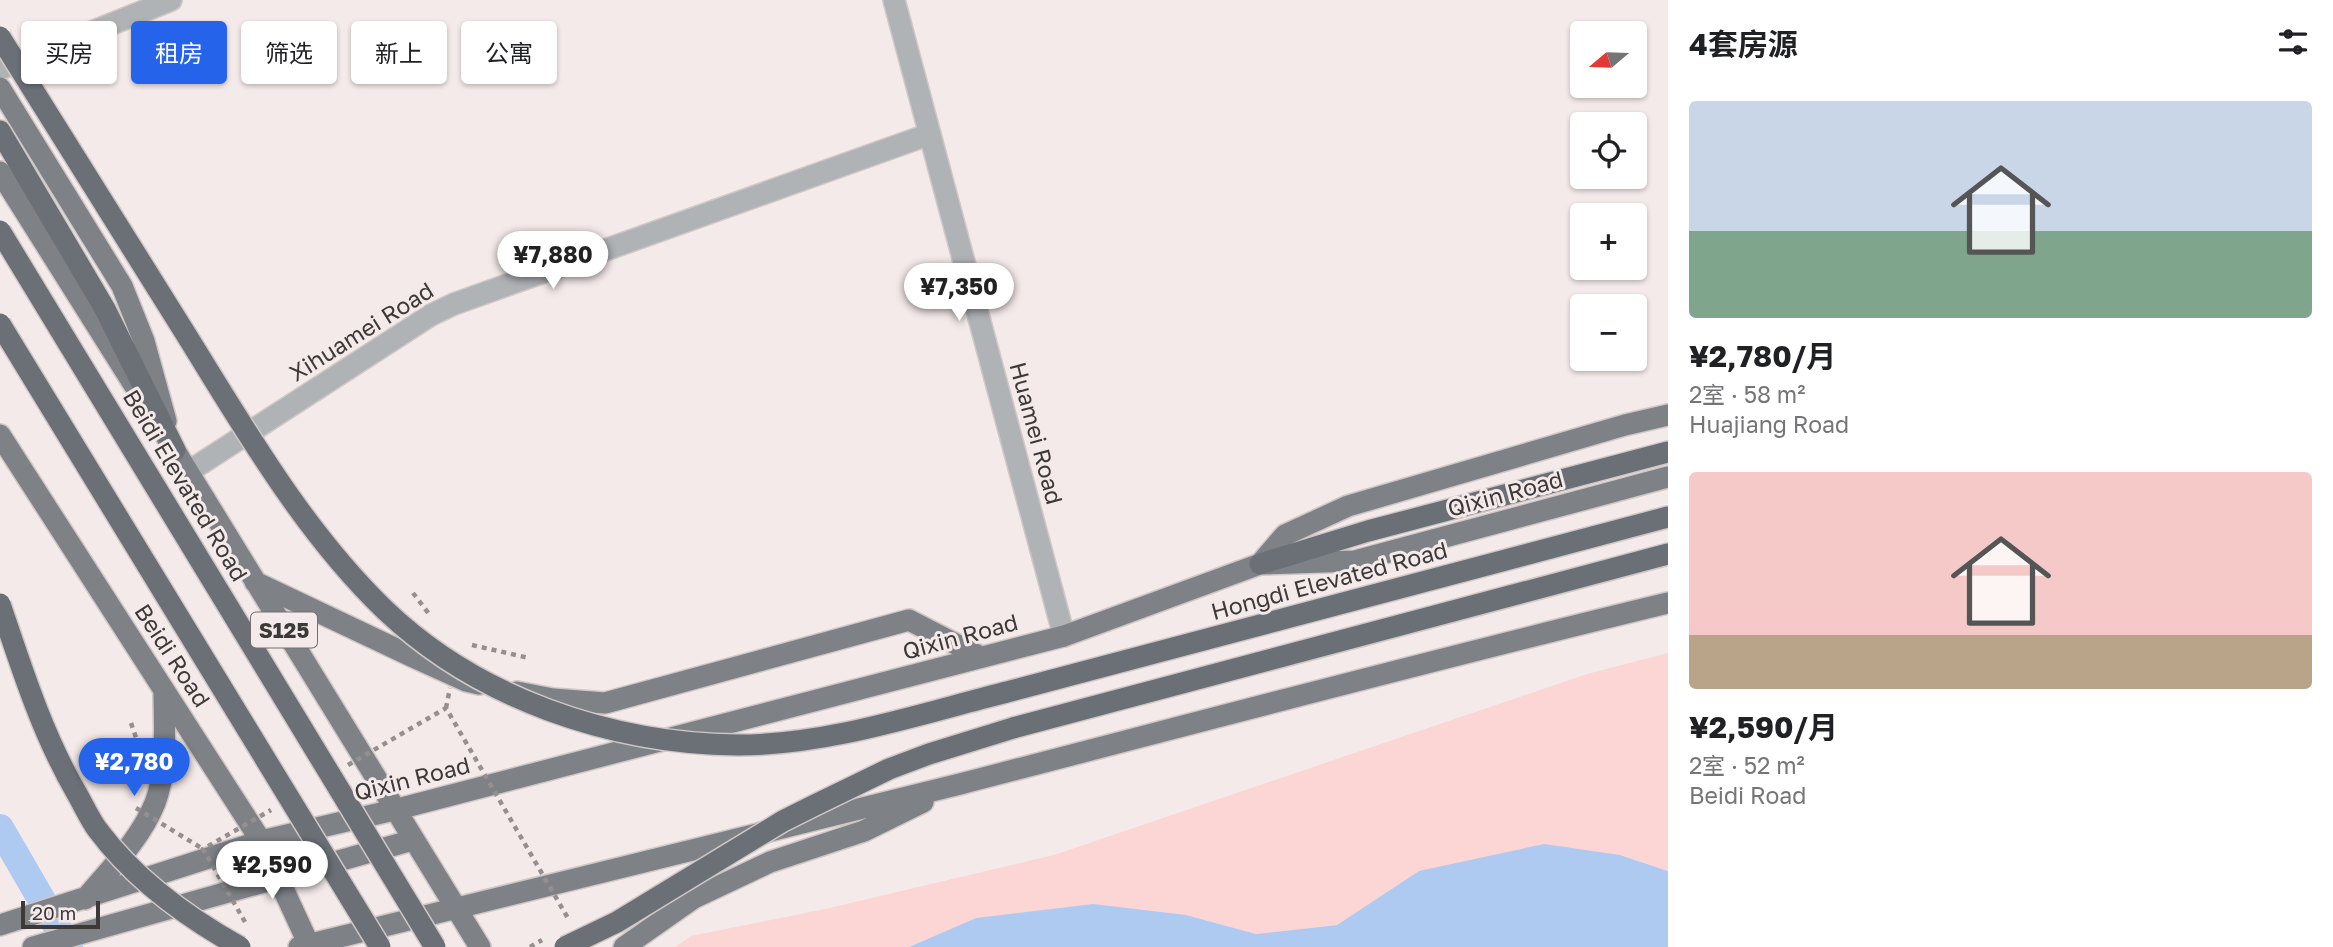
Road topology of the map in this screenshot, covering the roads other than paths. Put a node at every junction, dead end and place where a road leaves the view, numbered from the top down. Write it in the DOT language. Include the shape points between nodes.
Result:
graph roads {
  1 [pos="171,0"];
  2 [pos="894,0"];
  3 [pos="0,37"];
  4 [pos="0,69"];
  5 [pos="0,88"];
  6 [pos="0,131"];
  7 [pos="930,134"];
  8 [pos="0,172"];
  9 [pos="0,231"];
  10 [pos="0,324"];
  11 [pos="1668,415"];
  12 [pos="0,436"];
  13 [pos="174,450"];
  14 [pos="1668,452"];
  15 [pos="188,472"];
  16 [pos="1668,477"];
  17 [pos="1668,517"];
  18 [pos="1668,554"];
  19 [pos="1260,564"];
  20 [pos="255,582"];
  21 [pos="1668,603"];
  22 [pos="0,604"];
  23 [pos="1064,636"];
  24 [pos="981,657"];
  25 [pos="164,691"];
  26 [pos="960,784"];
  27 [pos="394,810"];
  28 [pos="413,840"];
  29 [pos="261,841"];
  30 [pos="278,877"];
  31 [pos="85,899"];
  32 [pos="458,910"];
  33 [pos="0,925"];
  34 [pos="559,937"];
  35 [pos="306,946"];
  36 [pos="33,947"];
  37 [pos="240,947"];
  38 [pos="380,947"];
  39 [pos="435,947"];
  40 [pos="480,947"];
  41 [pos="624,947"];
  1 -- 4 [label="street"];
  2 -- 7 [label="street, Huamei Road"];
  3 -- 17 [label="highway, Hongdi Elevated Road, bridge" via="281,483 336,556 386,610 435,650 484,680 592,725 687,743 739,745 837,734"];
  5 -- 13 [label="main road" via="122,286 144,341"];
  6 -- 13 [label="highway" via="105,309"];
  7 -- 15 [label="street, Xihuamei Road" via="454,303"];
  7 -- 23 [label="street, Huamei Road"];
  8 -- 13 [label="main road, S125"];
  9 -- 39 [label="highway, Beidi Elevated Road, bridge"];
  10 -- 38 [label="highway, bridge"];
  11 -- 19 [label="main road" via="1349,506 1285,535"];
  12 -- 25 [label="main road, Beidi Road"];
  13 -- 15 [label="main road, S125"];
  14 -- 19 [label="highway"];
  15 -- 20 [label="main road, S125"];
  16 -- 19 [label="main road, Qixin Road" via="1355,561"];
  18 -- 34 [label="highway, bridge" via="929,754 783,821 617,922"];
  19 -- 23 [label="main road, Qixin Road"];
  20 -- 24 [label="main road" via="466,681 553,699 605,703 909,620"];
  20 -- 27 [label="main road, S125"];
  21 -- 26 [label="main road"];
  22 -- 37 [label="highway, bridge" via="58,761 97,829 145,882 201,925"];
  23 -- 24 [label="main road, Qixin Road"];
  24 -- 27 [label="main road, Qixin Road"];
  25 -- 29 [label="main road, Beidi Road"];
  25 -- 31 [label="main road" via="163,765 155,803 134,842"];
  26 -- 32 [label="main road"];
  26 -- 41 [label="main road" via="864,831 770,862 694,898"];
  27 -- 28 [label="main road, S125"];
  27 -- 29 [label="main road, Qixin Road"];
  28 -- 30 [label="main road"];
  28 -- 32 [label="main road, S125"];
  29 -- 30 [label="main road, Beidi Road"];
  29 -- 31 [label="main road, Qixin Road"];
  30 -- 35 [label="main road, Beidi Road"];
  30 -- 36 [label="main road"];
  31 -- 33 [label="main road, Qixin Road"];
  32 -- 35 [label="main road"];
  32 -- 40 [label="main road, S125"];
}
